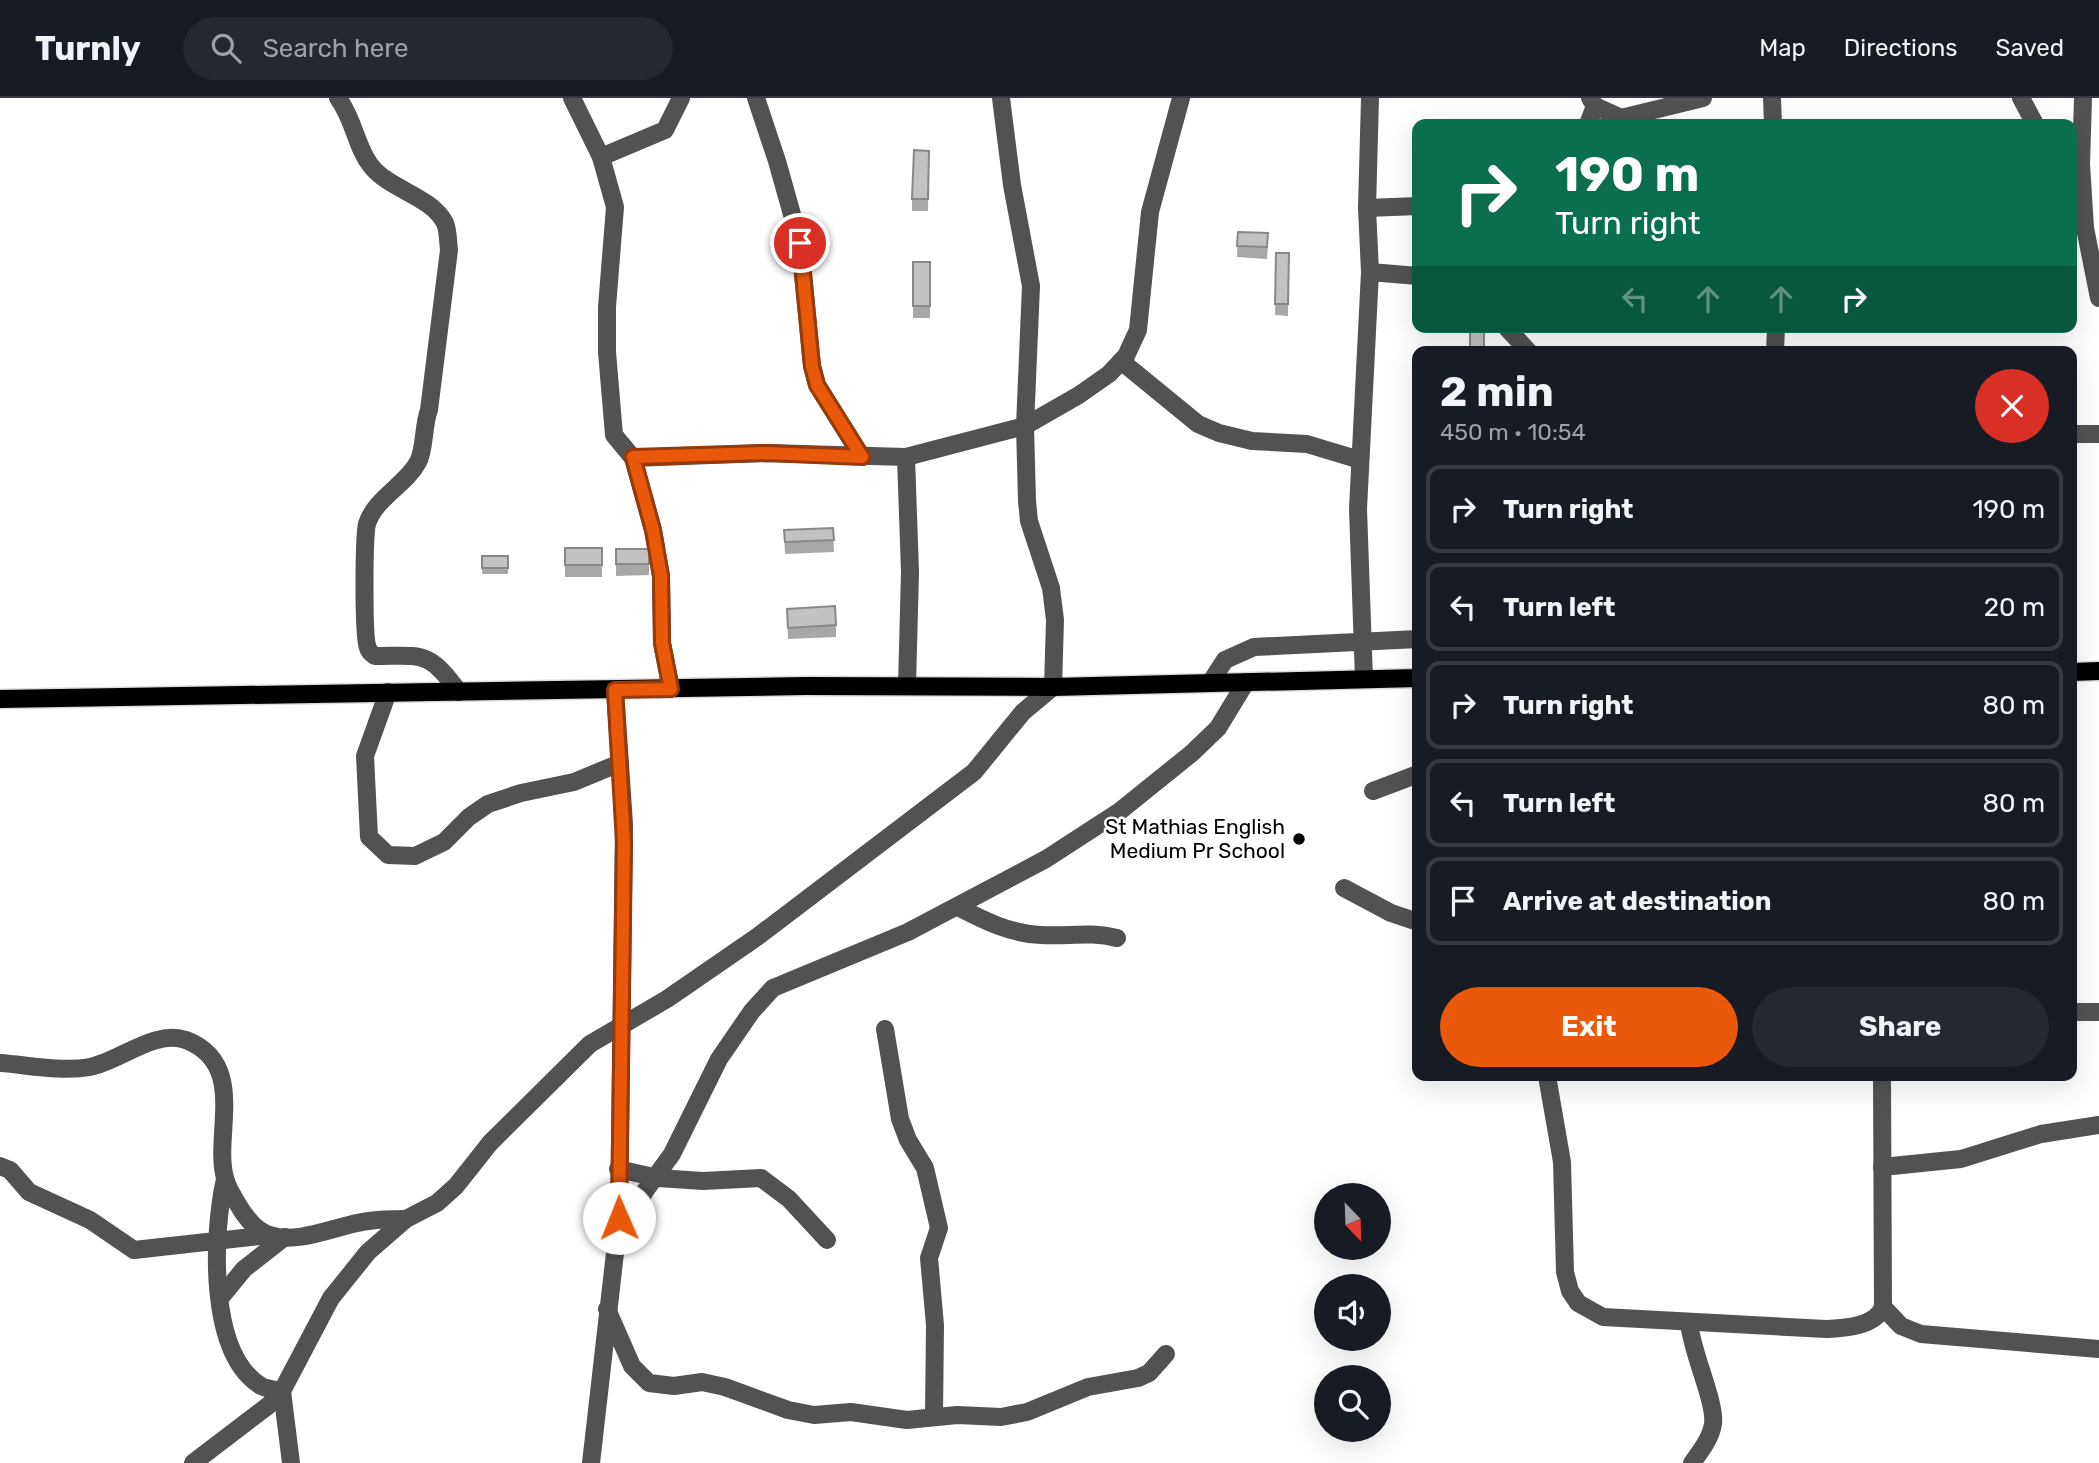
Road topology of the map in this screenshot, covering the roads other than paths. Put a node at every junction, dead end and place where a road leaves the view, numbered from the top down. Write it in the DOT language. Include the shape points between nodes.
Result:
graph roads {
  1 [pos="338,98"];
  2 [pos="572,98"];
  3 [pos="681,98"];
  4 [pos="756,98"];
  5 [pos="1001,98"];
  6 [pos="1181,98"];
  7 [pos="1370,98"];
  8 [pos="1703,98"];
  9 [pos="1772,98"];
  10 [pos="2021,98"];
  11 [pos="2083,98"];
  12 [pos="1593,102"];
  13 [pos="1773,119"];
  14 [pos="2032,119"];
  15 [pos="601,157"];
  16 [pos="2078,186"];
  17 [pos="1412,206"];
  18 [pos="1367,208"];
  19 [pos="1370,272"];
  20 [pos="1412,276"];
  21 [pos="2099,298"];
  22 [pos="1512,333"];
  23 [pos="1523,346"];
  24 [pos="1121,361"];
  25 [pos="1025,426"];
  26 [pos="2077,434"];
  27 [pos="2099,434"];
  28 [pos="633,457"];
  29 [pos="862,457"];
  30 [pos="906,457"];
  31 [pos="1360,460"];
  32 [pos="1412,639"];
  33 [pos="1363,643"];
  34 [pos="2077,671"];
  35 [pos="2099,671"];
  36 [pos="1364,678"];
  37 [pos="1412,678"];
  38 [pos="1210,682"];
  39 [pos="1246,682"];
  40 [pos="907,686"];
  41 [pos="1053,687"];
  42 [pos="671,689"];
  43 [pos="615,690"];
  44 [pos="388,692"];
  45 [pos="459,692"];
  46 [pos="0,699"];
  47 [pos="620,763"];
  48 [pos="1412,777"];
  49 [pos="1373,791"];
  50 [pos="1344,888"];
  51 [pos="958,907"];
  52 [pos="1412,920"];
  53 [pos="1117,938"];
  54 [pos="2077,1012"];
  55 [pos="2099,1012"];
  56 [pos="621,1025"];
  57 [pos="886,1029"];
  58 [pos="0,1063"];
  59 [pos="1548,1081"];
  60 [pos="1882,1081"];
  61 [pos="2099,1125"];
  62 [pos="0,1166"];
  63 [pos="1882,1167"];
  64 [pos="618,1169"];
  65 [pos="656,1178"];
  66 [pos="225,1179"];
  67 [pos="406,1219"];
  68 [pos="277,1236"];
  69 [pos="827,1240"];
  70 [pos="218,1241"];
  71 [pos="615,1246"];
  72 [pos="221,1297"];
  73 [pos="1883,1307"];
  74 [pos="607,1309"];
  75 [pos="1689,1322"];
  76 [pos="2099,1349"];
  77 [pos="1166,1354"];
  78 [pos="282,1391"];
  79 [pos="934,1416"];
  80 [pos="193,1463"];
  81 [pos="290,1463"];
  82 [pos="592,1463"];
  83 [pos="1692,1463"];
  1 -- 45 [label="street" via="373,169 438,215 445,223 449,250 420,460 367,524 363,613 368,651 375,656 429,659"];
  2 -- 15 [label="street"];
  3 -- 15 [label="street" via="665,130"];
  4 -- 29 [label="street" via="800,243 817,385"];
  5 -- 25 [label="street" via="1031,286"];
  6 -- 24 [label="street" via="1150,212 1138,330"];
  7 -- 18 [label="street"];
  8 -- 12 [label="street" via="1621,118"];
  9 -- 13 [label="street"];
  10 -- 14 [label="street"];
  11 -- 16 [label="street"];
  15 -- 28 [label="street" via="615,206 606,335 614,435"];
  16 -- 21 [label="street"];
  17 -- 18 [label="street"];
  18 -- 19 [label="street"];
  19 -- 20 [label="street"];
  19 -- 31 [label="street"];
  22 -- 23 [label="street"];
  24 -- 25 [label="street" via="1079,395"];
  24 -- 31 [label="street" via="1190,418 1219,433 1252,441 1307,444"];
  25 -- 30 [label="street"];
  25 -- 41 [label="street" via="1029,521 1051,588 1055,620"];
  26 -- 27 [label="street"];
  28 -- 29 [label="street" via="767,453"];
  28 -- 42 [label="street" via="661,576 662,643"];
  29 -- 30 [label="street"];
  30 -- 40 [label="street"];
  31 -- 33 [label="street"];
  32 -- 33 [label="street"];
  33 -- 36 [label="street"];
  33 -- 38 [label="street" via="1254,647 1225,660"];
  34 -- 35 [label="main road"];
  36 -- 37 [label="main road"];
  36 -- 39 [label="main road"];
  38 -- 39 [label="main road"];
  38 -- 41 [label="main road"];
  39 -- 51 [label="street" via="1218,728 1120,811 1046,859"];
  40 -- 41 [label="main road"];
  40 -- 42 [label="main road"];
  41 -- 56 [label="street" via="1023,712 974,772 757,937"];
  42 -- 43 [label="main road"];
  43 -- 45 [label="main road"];
  43 -- 47 [label="street"];
  44 -- 45 [label="main road"];
  44 -- 46 [label="main road"];
  44 -- 47 [label="street" via="365,756 369,837 388,856 405,858 429,851 488,804 574,782"];
  47 -- 56 [label="street"];
  48 -- 49 [label="street"];
  50 -- 52 [label="street"];
  51 -- 53 [label="street" via="1021,933 1095,933"];
  51 -- 65 [label="street" via="774,988 719,1059"];
  54 -- 55 [label="street"];
  56 -- 64 [label="street"];
  56 -- 67 [label="street" via="590,1044 490,1143 456,1186 437,1203"];
  57 -- 79 [label="street" via="900,1119 925,1168 939,1228 929,1258 935,1325"];
  58 -- 66 [label="street" via="88,1067 170,1038 204,1050 224,1090"];
  59 -- 75 [label="street" via="1562,1162 1563,1254 1570,1291 1578,1303 1603,1317"];
  60 -- 63 [label="street"];
  61 -- 63 [label="street" via="2042,1134 1961,1159"];
  62 -- 70 [label="street" via="10,1170 29,1192 90,1220 134,1250"];
  63 -- 73 [label="street"];
  64 -- 65 [label="street"];
  64 -- 71 [label="street"];
  65 -- 69 [label="street" via="761,1178 789,1199"];
  65 -- 71 [label="street"];
  66 -- 68 [label="street" via="251,1224"];
  66 -- 70 [label="street"];
  67 -- 68 [label="street"];
  67 -- 78 [label="street" via="346,1276 314,1325"];
  68 -- 70 [label="street"];
  68 -- 72 [label="street"];
  70 -- 72 [label="street"];
  71 -- 74 [label="street"];
  72 -- 78 [label="street" via="227,1343 239,1362 263,1387"];
  73 -- 75 [label="street" via="1875,1319 1845,1328"];
  73 -- 76 [label="street" via="1901,1326 1921,1334"];
  74 -- 79 [label="street" via="632,1366 649,1383 714,1385 814,1415 851,1412 907,1420"];
  74 -- 82 [label="street"];
  75 -- 83 [label="street" via="1713,1417 1707,1440"];
  77 -- 79 [label="street" via="1138,1378 1088,1388 1027,1412 1001,1417"];
  78 -- 80 [label="street"];
  78 -- 81 [label="street"];
}
